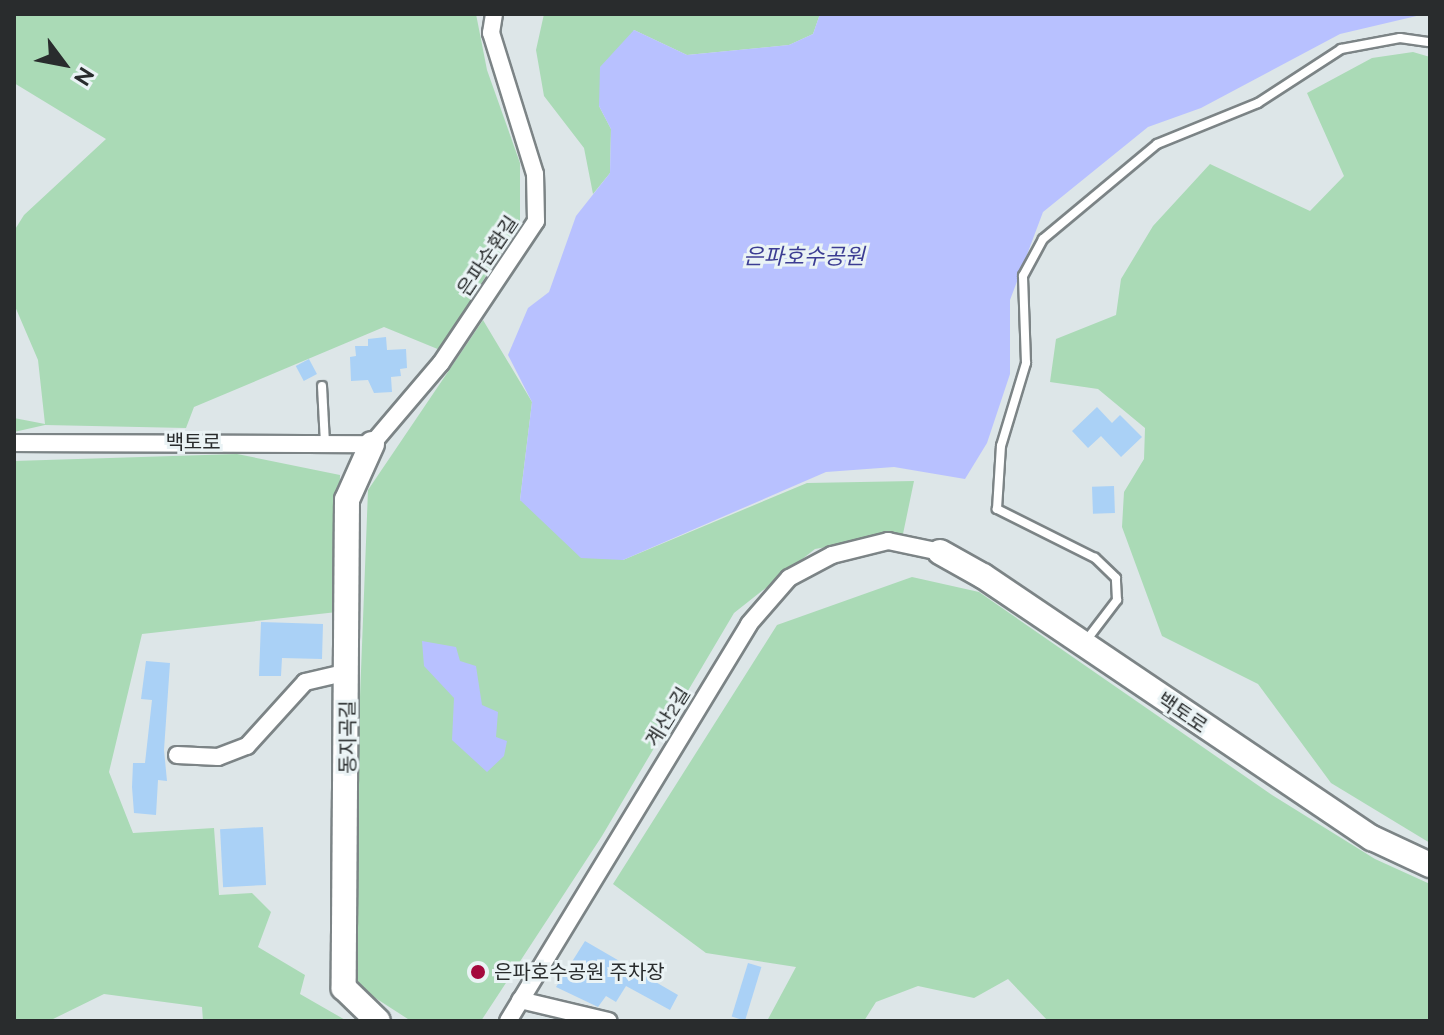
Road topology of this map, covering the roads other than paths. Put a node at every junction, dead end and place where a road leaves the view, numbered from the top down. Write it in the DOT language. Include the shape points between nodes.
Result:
graph roads {
  1 [pos="494,14"];
  2 [pos="1430,42"];
  3 [pos="322,386"];
  4 [pos="14,443"];
  5 [pos="325,443"];
  6 [pos="372,444"];
  7 [pos="940,552"];
  8 [pos="1083,646"];
  9 [pos="348,672"];
  10 [pos="177,755"];
  11 [pos="1430,865"];
  12 [pos="520,1000"];
  13 [pos="378,1021"];
  14 [pos="508,1021"];
  15 [pos="609,1021"];
  1 -- 6 [label="street, 은파순환길" via="491,33 535,174 536,221 441,363"];
  2 -- 8 [label="lane" via="1400,38 1341,49 1258,103 1157,144 1043,239 1023,276 1026,363 1001,446 997,509 1095,558 1116,578 1117,600"];
  3 -- 5 [label="lane"];
  4 -- 5 [label="street, 백토로"];
  5 -- 6 [label="street, 백토로"];
  6 -- 9 [label="street, 동지곡길" via="347,500"];
  7 -- 8 [label="street, 백토로"];
  7 -- 12 [label="street, 계산2길" via="888,541 832,555 789,578 749,624"];
  8 -- 11 [label="street, 백토로" via="1372,838"];
  9 -- 10 [label="street" via="305,682 247,746 218,757"];
  9 -- 13 [label="street, 동지곡길" via="344,988"];
  12 -- 14 [label="street, 계산2길"];
  12 -- 15 [label="street"];
}
